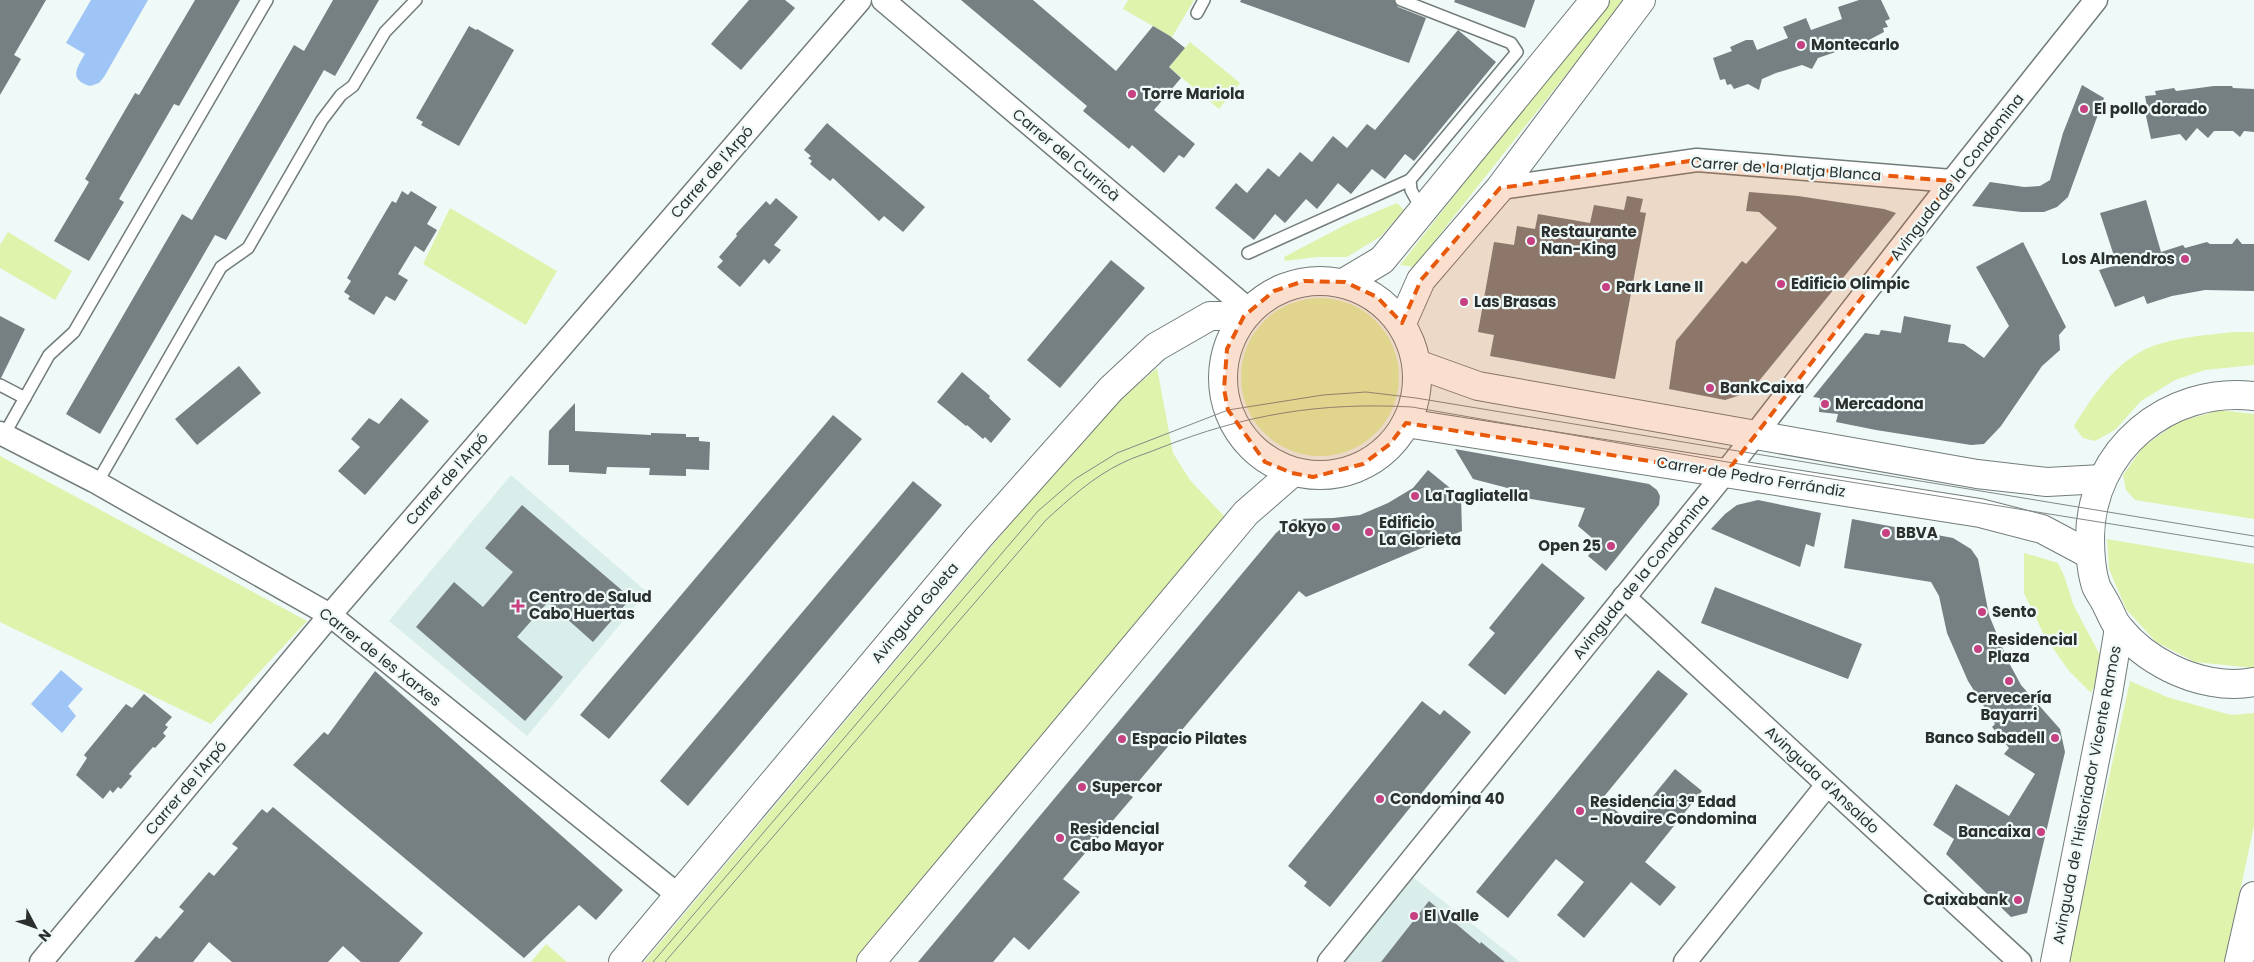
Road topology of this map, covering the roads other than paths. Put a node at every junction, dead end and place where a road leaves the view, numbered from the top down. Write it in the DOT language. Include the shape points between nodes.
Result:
graph roads {
  1 [pos="267,0"];
  2 [pos="416,0"];
  3 [pos="860,0"];
  4 [pos="883,0"];
  5 [pos="1204,0"];
  6 [pos="1401,0"];
  7 [pos="1595,0"];
  8 [pos="1641,0"];
  9 [pos="2096,0"];
  10 [pos="1197,13"];
  11 [pos="1410,180"];
  12 [pos="1952,181"];
  13 [pos="1500,188"];
  14 [pos="1422,210"];
  15 [pos="1248,253"];
  16 [pos="1345,282"];
  17 [pos="1247,313"];
  18 [pos="1402,322"];
  19 [pos="1418,364"];
  20 [pos="0,385"];
  21 [pos="2254,396"];
  22 [pos="25,398"];
  23 [pos="1406,423"];
  24 [pos="2,434"];
  25 [pos="1757,434"];
  26 [pos="1292,473"];
  27 [pos="1726,473"];
  28 [pos="2102,479"];
  29 [pos="97,483"];
  30 [pos="2090,554"];
  31 [pos="1624,597"];
  32 [pos="330,615"];
  33 [pos="2119,628"];
  34 [pos="2254,682"];
  35 [pos="1826,785"];
  36 [pos="678,895"];
  37 [pos="2254,896"];
  38 [pos="41,962"];
  39 [pos="623,962"];
  40 [pos="871,962"];
  41 [pos="1329,962"];
  42 [pos="1685,962"];
  43 [pos="2020,962"];
  44 [pos="2055,962"];
  45 [pos="2239,962"];
  1 -- 22 [label="lane" via="74,332 49,355"];
  2 -- 29 [label="lane" via="385,32 353,86 340,95 322,120 248,248 221,268"];
  3 -- 32 [label="street, Carrer de l'Arpó"];
  4 -- 17 [label="street, Carrer del Curricà"];
  5 -- 10 [label="lane"];
  6 -- 11 [label="lane" via="1510,42 1517,52"];
  7 -- 14 [label="main road"];
  8 -- 13 [label="main road"];
  9 -- 12 [label="street, Avinguda de la Condomina"];
  11 -- 14 [label="lane" via="1411,190"];
  11 -- 15 [label="lane"];
  12 -- 13 [label="street, Carrer de la Platja Blanca" via="1697,160"];
  12 -- 25 [label="street, Avinguda de la Condomina"];
  13 -- 18 [label="main road" via="1421,280"];
  14 -- 16 [label="main road" via="1382,260"];
  16 -- 17 [label="main road" via="1304,281 1274,291"];
  16 -- 18 [label="main road" via="1376,297"];
  17 -- 26 [label="main road" via="1227,349 1224,389 1228,410 1265,462"];
  17 -- 36 [label="main road, Avinguda Goleta" via="1210,316 1156,348 1112,389 979,537"];
  18 -- 19 [label="main road"];
  19 -- 23 [label="main road" via="1416,398"];
  19 -- 25 [label="main road" via="1478,386"];
  20 -- 22 [label="lane"];
  21 -- 28 [label="main road" via="2204,397 2167,410 2137,432 2114,457"];
  22 -- 24 [label="lane"];
  23 -- 26 [label="main road" via="1390,444 1363,464 1313,477"];
  23 -- 27 [label="main road, Carrer de Pedro Ferrándiz"];
  24 -- 29 [label="street, Carrer de les Xarxes"];
  25 -- 27 [label="street, Avinguda de la Condomina"];
  25 -- 28 [label="main road" via="1977,474 2047,482"];
  26 -- 40 [label="main road" via="1246,513"];
  27 -- 30 [label="main road, Carrer de Pedro Ferrándiz" via="1980,513 2042,529"];
  27 -- 31 [label="street, Avinguda de la Condomina"];
  28 -- 30 [label="main road" via="2092,510"];
  29 -- 32 [label="street, Carrer de les Xarxes"];
  30 -- 33 [label="main road" via="2096,586"];
  31 -- 35 [label="street, Avinguda d'Ansaldo"];
  31 -- 41 [label="street, Avinguda de la Condomina"];
  32 -- 36 [label="street, Carrer de les Xarxes"];
  32 -- 38 [label="street, Carrer de l'Arpó"];
  33 -- 34 [label="main road" via="2155,661 2186,676 2230,684"];
  33 -- 44 [label="main road, Avinguda de l'Historiador Vicente Ramos"];
  35 -- 42 [label="street"];
  35 -- 43 [label="street, Avinguda d'Ansaldo"];
  36 -- 39 [label="main road, Avinguda Goleta"];
  37 -- 45 [label="main road"];
}
